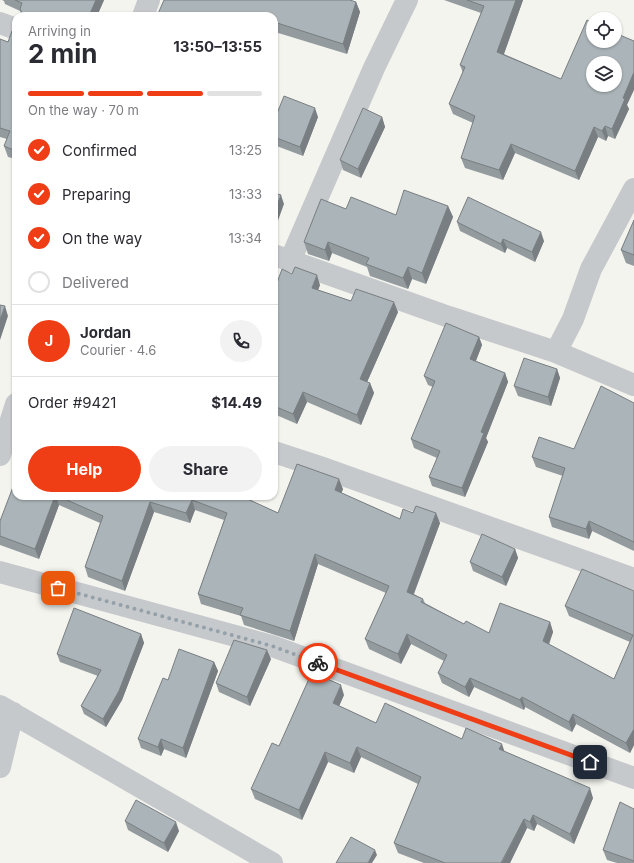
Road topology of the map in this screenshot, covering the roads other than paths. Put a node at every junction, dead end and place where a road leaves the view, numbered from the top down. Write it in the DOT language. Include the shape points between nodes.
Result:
graph roads {
  1 [pos="149,0"];
  2 [pos="407,0"];
  3 [pos="144,12"];
  4 [pos="0,23"];
  5 [pos="12,28"];
  6 [pos="634,189"];
  7 [pos="282,258"];
  8 [pos="556,352"];
  9 [pos="634,385"];
  10 [pos="10,407"];
  11 [pos="278,453"];
  12 [pos="0,455"];
  13 [pos="0,572"];
  14 [pos="634,578"];
  15 [pos="6,709"];
  16 [pos="0,767"];
  17 [pos="634,778"];
  18 [pos="272,863"];
  1 -- 3 [label="street"];
  2 -- 7 [label="street"];
  4 -- 5 [label="street"];
  6 -- 8 [label="street" via="591,269 573,319"];
  7 -- 8 [label="street"];
  8 -- 9 [label="street"];
  10 -- 12 [label="street"];
  11 -- 14 [label="street"];
  13 -- 17 [label="street" via="272,646"];
  15 -- 16 [label="street"];
  15 -- 18 [label="street"];
}
